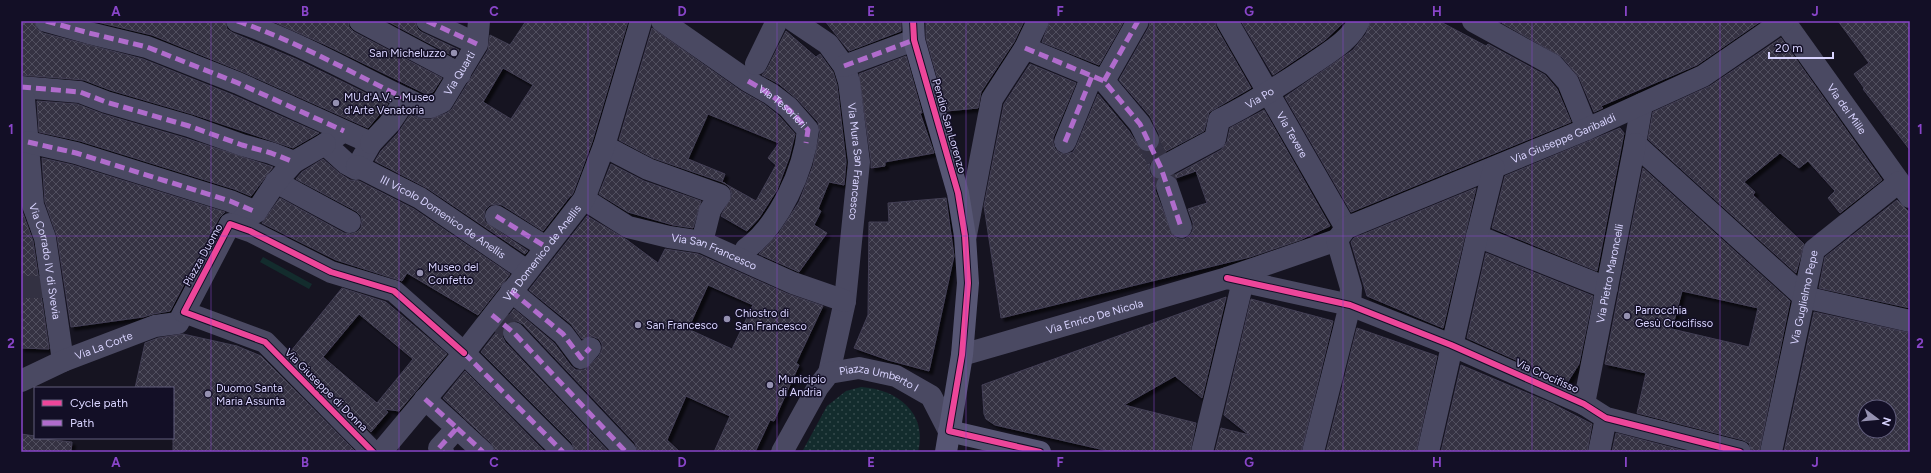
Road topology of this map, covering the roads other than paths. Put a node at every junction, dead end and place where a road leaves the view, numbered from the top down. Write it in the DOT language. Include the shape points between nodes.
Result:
graph roads {
  1 [pos="46,21"];
  2 [pos="237,21"];
  3 [pos="360,21"];
  4 [pos="427,21"];
  5 [pos="479,21"];
  6 [pos="641,21"];
  7 [pos="662,21"];
  8 [pos="778,21"];
  9 [pos="794,21"];
  10 [pos="1038,21"];
  11 [pos="1138,21"];
  12 [pos="1227,21"];
  13 [pos="1359,21"];
  14 [pos="1784,21"];
  15 [pos="1482,23"];
  16 [pos="914,30"];
  17 [pos="476,44"];
  18 [pos="1025,48"];
  19 [pos="844,66"];
  20 [pos="752,72"];
  21 [pos="460,74"];
  22 [pos="1098,78"];
  23 [pos="21,87"];
  24 [pos="21,92"];
  25 [pos="1269,94"];
  26 [pos="406,99"];
  27 [pos="1642,104"];
  28 [pos="1586,129"];
  29 [pos="344,131"];
  30 [pos="1148,140"];
  31 [pos="28,142"];
  32 [pos="1065,142"];
  33 [pos="371,143"];
  34 [pos="325,144"];
  35 [pos="1635,144"];
  36 [pos="604,146"];
  37 [pos="294,162"];
  38 [pos="357,166"];
  39 [pos="1494,168"];
  40 [pos="276,182"];
  41 [pos="1905,190"];
  42 [pos="584,199"];
  43 [pos="256,212"];
  44 [pos="496,216"];
  45 [pos="350,222"];
  46 [pos="230,224"];
  47 [pos="1181,227"];
  48 [pos="1341,234"];
  49 [pos="965,236"];
  50 [pos="1477,236"];
  51 [pos="702,242"];
  52 [pos="546,247"];
  53 [pos="746,249"];
  54 [pos="527,271"];
  55 [pos="1235,280"];
  56 [pos="1607,288"];
  57 [pos="511,292"];
  58 [pos="1804,297"];
  59 [pos="845,301"];
  60 [pos="1350,305"];
  61 [pos="184,312"];
  62 [pos="1910,321"];
  63 [pos="514,333"];
  64 [pos="1451,345"];
  65 [pos="590,348"];
  66 [pos="464,353"];
  67 [pos="962,355"];
  68 [pos="63,361"];
  69 [pos="829,373"];
  70 [pos="21,381"];
  71 [pos="425,399"];
  72 [pos="1584,404"];
  73 [pos="1606,418"];
  74 [pos="457,428"];
  75 [pos="948,442"];
  76 [pos="373,452"];
  77 [pos="381,452"];
  78 [pos="443,452"];
  79 [pos="483,452"];
  80 [pos="563,452"];
  81 [pos="626,452"];
  82 [pos="782,452"];
  83 [pos="1040,452"];
  84 [pos="1202,452"];
  85 [pos="1313,452"];
  86 [pos="1428,452"];
  87 [pos="1599,452"];
  88 [pos="1740,452"];
  89 [pos="1771,452"];
  1 -- 29 [label="street" via="147,46 238,83"];
  2 -- 26 [label="street, Via Quarti" via="259,28"];
  3 -- 21 [label="street"];
  4 -- 17 [label="street"];
  5 -- 17 [label="street, Via Quarti"];
  6 -- 36 [label="street, Via Domenico de Anellis"];
  7 -- 20 [label="street, Via Tesorieri"];
  8 -- 20 [label="street"];
  9 -- 19 [label="street, Via Mura San Francesco" via="828,44"];
  10 -- 18 [label="street"];
  11 -- 22 [label="street"];
  12 -- 25 [label="street, Via Tevere"];
  13 -- 25 [label="street, Via Po" via="1353,33 1335,48"];
  14 -- 27 [label="street, Via Giuseppe Garibaldi" via="1703,76"];
  14 -- 41 [label="street, Via dei Mille"];
  15 -- 28 [label="street" via="1553,65 1568,82"];
  16 -- 19 [label="street"];
  16 -- 49 [label="street, Pendio San Lorenzo" via="958,193"];
  17 -- 21 [label="street, Via Quarti"];
  18 -- 22 [label="street"];
  18 -- 49 [label="street" via="992,99"];
  19 -- 59 [label="street, Via Mura San Francesco" via="849,82 859,162"];
  20 -- 53 [label="street, Via Tesorieri" via="808,130 804,156 790,192 760,239"];
  21 -- 26 [label="street, Via Quarti" via="442,102 431,107 423,107"];
  22 -- 30 [label="street" via="1140,124"];
  22 -- 32 [label="street"];
  23 -- 37 [label="street" via="80,92 242,145 271,152"];
  24 -- 31 [label="street, Via Corrado IV di Svevia" via="24,98"];
  25 -- 47 [label="street, Via Po" via="1219,120 1215,139 1164,177"];
  25 -- 48 [label="street, Via Tevere"];
  26 -- 33 [label="street" via="389,124"];
  27 -- 28 [label="street, Via Giuseppe Garibaldi"];
  27 -- 35 [label="street, Via Pietro Maroncelli"];
  28 -- 39 [label="street, Via Giuseppe Garibaldi"];
  29 -- 33 [label="street"];
  29 -- 34 [label="street"];
  31 -- 43 [label="street" via="76,153 230,201"];
  31 -- 68 [label="street, Via Corrado IV di Svevia" via="33,205 45,238 50,287"];
  33 -- 38 [label="street"];
  34 -- 37 [label="street"];
  34 -- 38 [label="street, III Vicolo Domenico de Anellis" via="347,164 356,169"];
  35 -- 56 [label="street, Via Pietro Maroncelli"];
  35 -- 58 [label="street"];
  36 -- 42 [label="street, Via Domenico de Anellis"];
  36 -- 51 [label="street" via="648,169 720,195 710,210"];
  37 -- 40 [label="street"];
  38 -- 54 [label="street, III Vicolo Domenico de Anellis" via="420,198"];
  39 -- 48 [label="street, Via Giuseppe Garibaldi"];
  39 -- 50 [label="street"];
  40 -- 43 [label="street"];
  40 -- 45 [label="street"];
  41 -- 58 [label="street, Via Guglielmo Pepe" via="1814,250"];
  42 -- 51 [label="street, Via San Francesco" via="628,226 669,237"];
  42 -- 52 [label="street, Via Domenico de Anellis"];
  43 -- 46 [label="street"];
  44 -- 52 [label="street"];
  46 -- 61 [label="street, Piazza Duomo"];
  46 -- 66 [label="street, Piazza Duomo" via="250,231 331,272 394,291"];
  48 -- 55 [label="street, Via Enrico De Nicola"];
  48 -- 60 [label="street, Via Tevere" via="1351,288"];
  49 -- 67 [label="street, Pendio San Lorenzo" via="968,283"];
  50 -- 56 [label="street"];
  50 -- 64 [label="street"];
  51 -- 59 [label="street, Via San Francesco" via="793,283"];
  52 -- 54 [label="street, Via Domenico de Anellis"];
  54 -- 57 [label="street, Via Domenico de Anellis"];
  55 -- 60 [label="street, Via Crocifisso"];
  55 -- 67 [label="street, Via Enrico De Nicola"];
  55 -- 84 [label="street"];
  56 -- 72 [label="street, Via Pietro Maroncelli"];
  57 -- 65 [label="street" via="563,334 582,358"];
  57 -- 66 [label="street, Via Domenico de Anellis"];
  58 -- 62 [label="street"];
  58 -- 89 [label="street, Via Guglielmo Pepe"];
  59 -- 69 [label="street, Via Mura San Francesco"];
  60 -- 64 [label="street, Via Crocifisso"];
  60 -- 85 [label="street, Via Tevere"];
  61 -- 68 [label="street, Via La Corte" via="178,323 155,326"];
  61 -- 76 [label="street, Via Giuseppe di Donna" via="265,342"];
  63 -- 81 [label="street"];
  64 -- 72 [label="street, Via Crocifisso"];
  64 -- 86 [label="street"];
  66 -- 71 [label="street, Via Domenico de Anellis"];
  66 -- 80 [label="street, Piazza Duomo"];
  67 -- 75 [label="street, Pendio San Lorenzo"];
  68 -- 70 [label="street, Via La Corte"];
  69 -- 75 [label="street, Piazza Umberto I" via="859,368 902,379 931,396"];
  69 -- 82 [label="street, Piazza Umberto I" via="818,387"];
  71 -- 74 [label="street"];
  71 -- 77 [label="street, Via Domenico de Anellis"];
  72 -- 73 [label="street, Via Crocifisso"];
  73 -- 87 [label="street"];
  73 -- 88 [label="street, Via Crocifisso"];
  74 -- 78 [label="street" via="438,448"];
  74 -- 79 [label="street"];
  75 -- 83 [label="street"];
}
